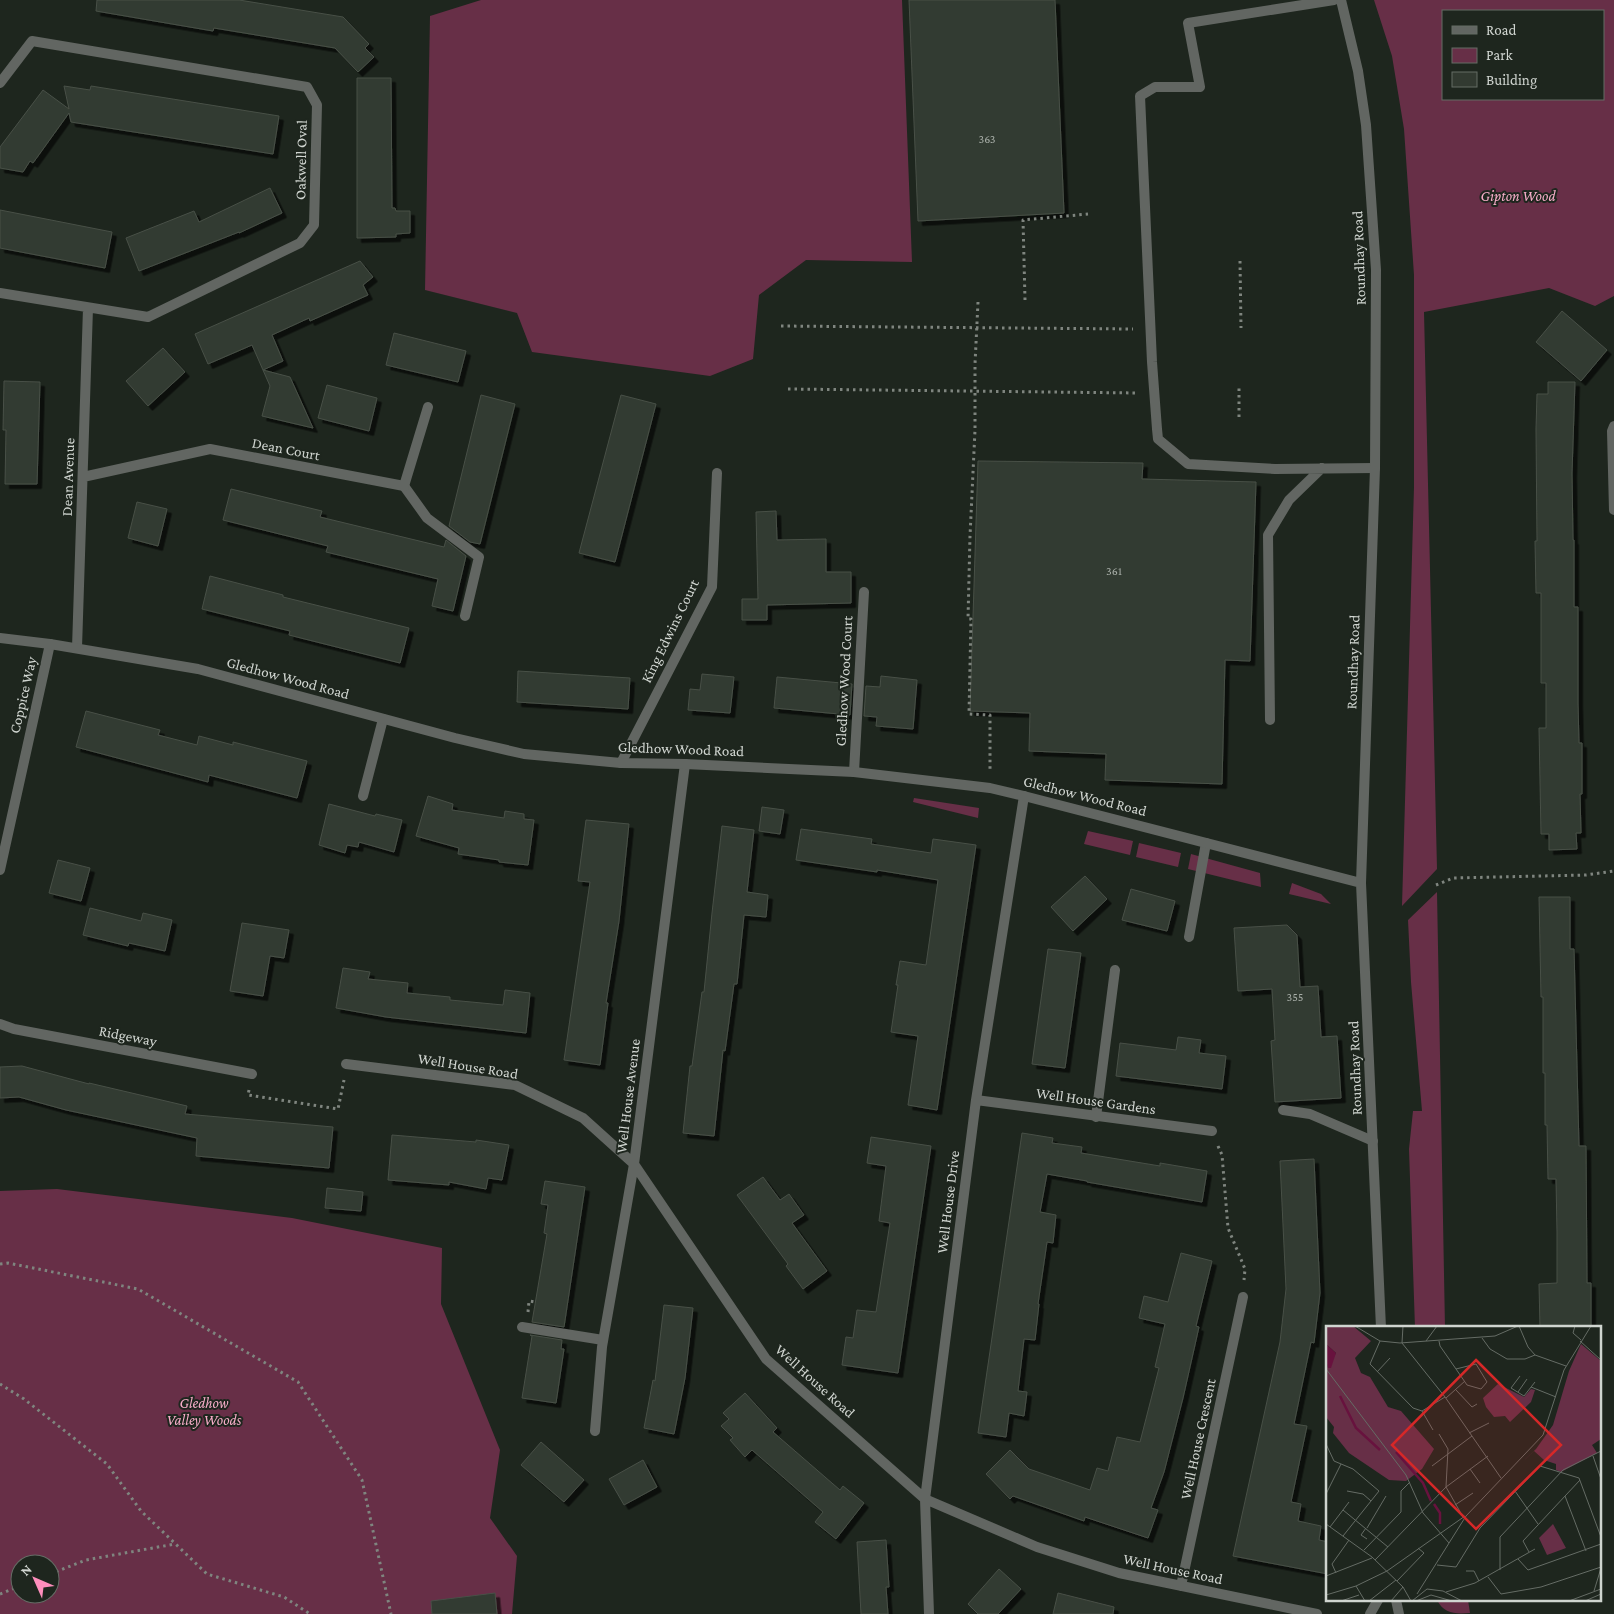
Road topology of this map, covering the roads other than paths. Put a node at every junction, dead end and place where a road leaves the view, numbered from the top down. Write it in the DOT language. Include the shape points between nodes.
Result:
graph roads {
  1 [pos="1334,0"];
  2 [pos="1341,0"];
  3 [pos="0,83"];
  4 [pos="0,293"];
  5 [pos="88,308"];
  6 [pos="428,407"];
  7 [pos="1614,426"];
  8 [pos="1322,468"];
  9 [pos="1375,468"];
  10 [pos="717,473"];
  11 [pos="83,477"];
  12 [pos="404,486"];
  13 [pos="1614,510"];
  14 [pos="864,592"];
  15 [pos="465,616"];
  16 [pos="0,638"];
  17 [pos="50,644"];
  18 [pos="77,648"];
  19 [pos="383,719"];
  20 [pos="1270,720"];
  21 [pos="621,763"];
  22 [pos="685,764"];
  23 [pos="854,772"];
  24 [pos="363,796"];
  25 [pos="1024,796"];
  26 [pos="1206,843"];
  27 [pos="0,870"];
  28 [pos="1361,883"];
  29 [pos="1189,937"];
  30 [pos="1115,970"];
  31 [pos="0,1024"];
  32 [pos="346,1064"];
  33 [pos="252,1074"];
  34 [pos="976,1100"];
  35 [pos="1284,1110"];
  36 [pos="1096,1117"];
  37 [pos="1212,1131"];
  38 [pos="1373,1141"];
  39 [pos="634,1164"];
  40 [pos="1243,1297"];
  41 [pos="1381,1326"];
  42 [pos="522,1327"];
  43 [pos="603,1340"];
  44 [pos="595,1431"];
  45 [pos="925,1498"];
  46 [pos="1181,1586"];
  47 [pos="1377,1602"];
  48 [pos="928,1614"];
  49 [pos="1317,1614"];
  50 [pos="1370,1614"];
  1 -- 8 [label="street" via="1188,23 1200,87 1155,87 1140,96 1158,439 1188,464"];
  2 -- 9 [label="street, Roundhay Road" via="1358,71 1367,135 1376,270"];
  3 -- 5 [label="street, Oakwell Oval" via="32,41 307,87 317,105 314,226 300,243 148,317"];
  4 -- 5 [label="street, Oakwell Oval"];
  5 -- 11 [label="street, Dean Avenue"];
  6 -- 12 [label="street"];
  7 -- 13 [label="street"];
  8 -- 9 [label="street"];
  8 -- 20 [label="street" via="1288,500 1268,535"];
  9 -- 28 [label="street, Roundhay Road"];
  10 -- 21 [label="street, King Edwins Court" via="712,586"];
  11 -- 12 [label="street, Dean Court" via="210,449"];
  11 -- 18 [label="street, Dean Avenue"];
  12 -- 15 [label="street" via="426,518 479,557"];
  14 -- 23 [label="street, Gledhow Wood Court"];
  16 -- 17 [label="street, Gledhow Wood Road"];
  17 -- 18 [label="street, Gledhow Wood Road"];
  17 -- 27 [label="street, Coppice Way"];
  18 -- 19 [label="street, Gledhow Wood Road" via="198,669"];
  19 -- 21 [label="street, Gledhow Wood Road" via="524,754"];
  19 -- 24 [label="street"];
  21 -- 22 [label="street, Gledhow Wood Road"];
  22 -- 23 [label="street, Gledhow Wood Road"];
  22 -- 39 [label="street, Well House Avenue"];
  23 -- 25 [label="street, Gledhow Wood Road" via="990,788"];
  25 -- 26 [label="street, Gledhow Wood Road"];
  25 -- 34 [label="street, Well House Drive"];
  26 -- 28 [label="street, Gledhow Wood Road"];
  26 -- 29 [label="street"];
  28 -- 38 [label="street, Roundhay Road"];
  30 -- 36 [label="street"];
  31 -- 33 [label="street, Ridgeway"];
  32 -- 39 [label="street, Well House Road" via="515,1085 583,1118"];
  34 -- 36 [label="street, Well House Gardens"];
  34 -- 45 [label="street, Well House Drive"];
  35 -- 38 [label="street" via="1310,1114"];
  36 -- 37 [label="street, Well House Gardens"];
  38 -- 41 [label="street, Roundhay Road"];
  39 -- 43 [label="street, Well House Avenue"];
  39 -- 45 [label="street, Well House Road" via="766,1359"];
  40 -- 46 [label="street, Well House Crescent"];
  42 -- 43 [label="street"];
  43 -- 44 [label="street, Well House Avenue"];
  45 -- 46 [label="street, Well House Road" via="1037,1547 1118,1573"];
  45 -- 48 [label="street, Well House Drive"];
  46 -- 49 [label="street, Well House Road"];
  47 -- 50 [label="street"];
}
